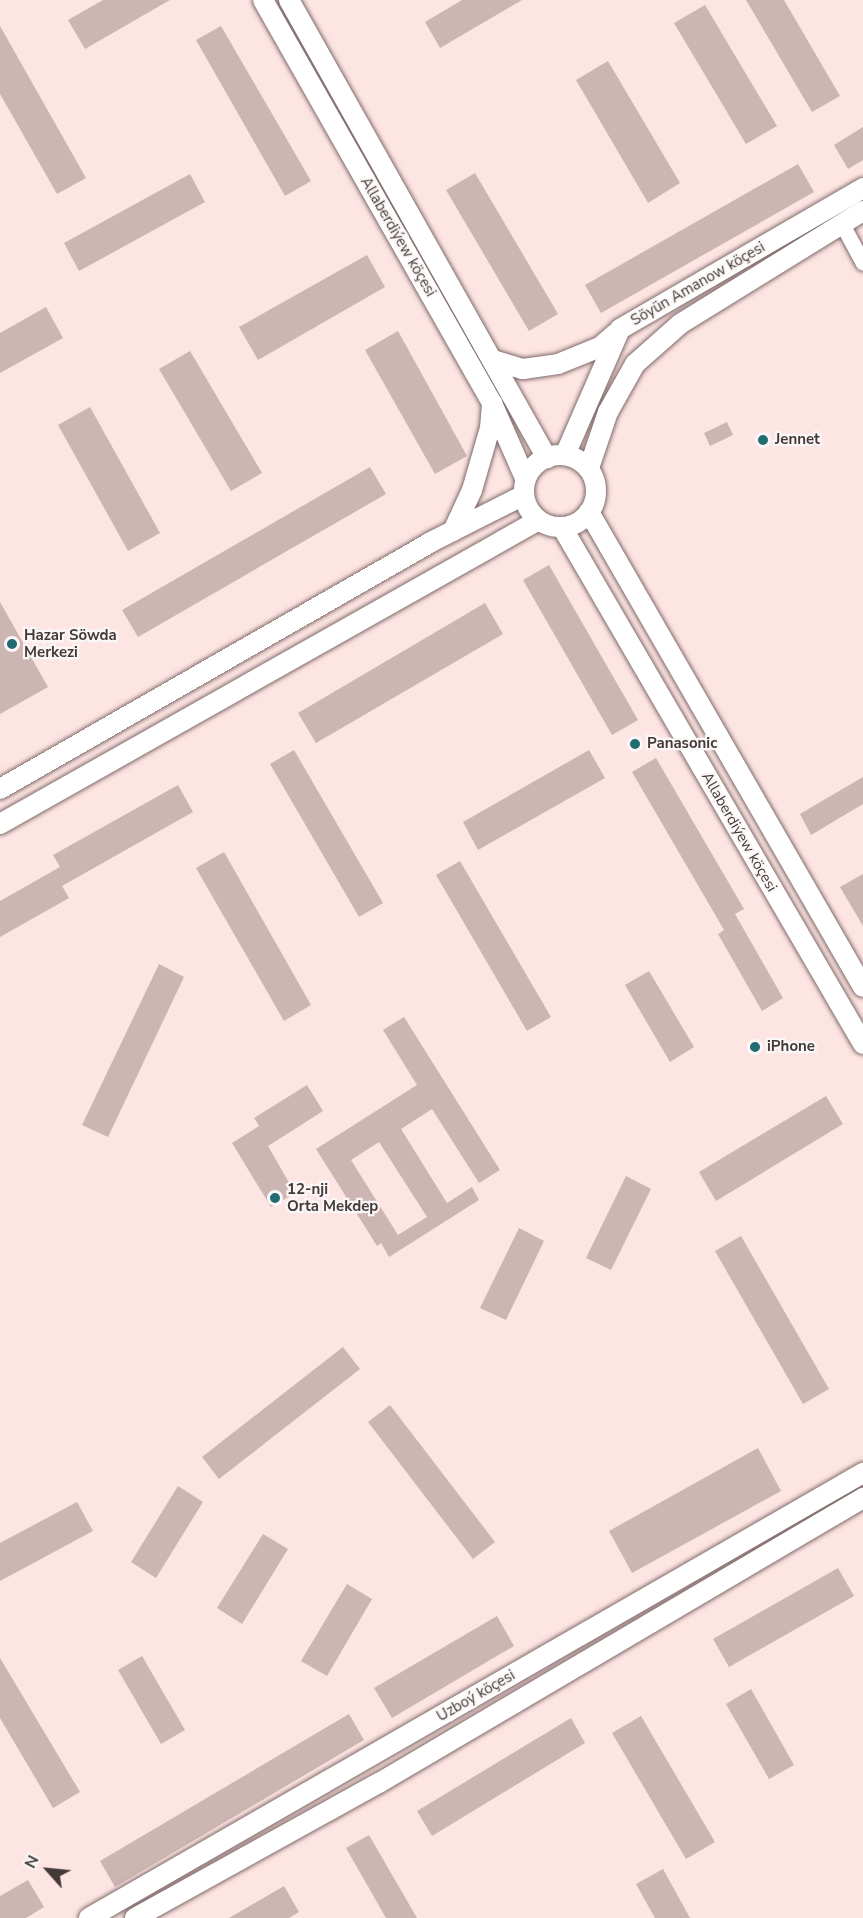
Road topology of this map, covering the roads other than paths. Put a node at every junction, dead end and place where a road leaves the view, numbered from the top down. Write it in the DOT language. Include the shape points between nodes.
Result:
graph roads {
  1 [pos="263,0"];
  2 [pos="288,0"];
  3 [pos="863,188"];
  4 [pos="863,211"];
  5 [pos="842,224"];
  6 [pos="863,263"];
  7 [pos="620,329"];
  8 [pos="493,360"];
  9 [pos="492,403"];
  10 [pos="556,456"];
  11 [pos="589,468"];
  12 [pos="524,487"];
  13 [pos="589,512"];
  14 [pos="537,520"];
  15 [pos="562,526"];
  16 [pos="453,531"];
  17 [pos="0,789"];
  18 [pos="0,824"];
  19 [pos="863,987"];
  20 [pos="863,1044"];
  21 [pos="863,1473"];
  22 [pos="863,1498"];
  23 [pos="90,1918"];
  24 [pos="135,1918"];
  1 -- 9 [label="street, Allaberdiýew köçesi"];
  2 -- 8 [label="street, Allaberdiýew köçesi"];
  3 -- 7 [label="street, Söyün Amanow köçesi"];
  4 -- 5 [label="street, Söyün Amanow köçesi"];
  5 -- 6 [label="street"];
  5 -- 11 [label="street, Söyün Amanow köçesi" via="680,324 635,364 608,411"];
  7 -- 8 [label="street" via="600,347 558,364 523,369"];
  7 -- 10 [label="street, Söyün Amanow köçesi"];
  8 -- 10 [label="street, Allaberdiýew köçesi"];
  9 -- 12 [label="street, Allaberdiýew köçesi"];
  9 -- 16 [label="street" via="490,428 472,490"];
  10 -- 11 [label="street" via="578,458"];
  10 -- 12 [label="street" via="538,462"];
  11 -- 13 [label="street" via="596,483"];
  12 -- 14 [label="street"];
  12 -- 16 [label="street"];
  13 -- 15 [label="street" via="577,522"];
  13 -- 19 [label="street, Allaberdiýew köçesi"];
  14 -- 15 [label="street"];
  14 -- 18 [label="street"];
  15 -- 20 [label="street, Allaberdiýew köçesi"];
  16 -- 17 [label="street"];
  21 -- 23 [label="street, Uzboý köçesi"];
  22 -- 24 [label="street, Uzboý köçesi" via="379,1783"];
}
